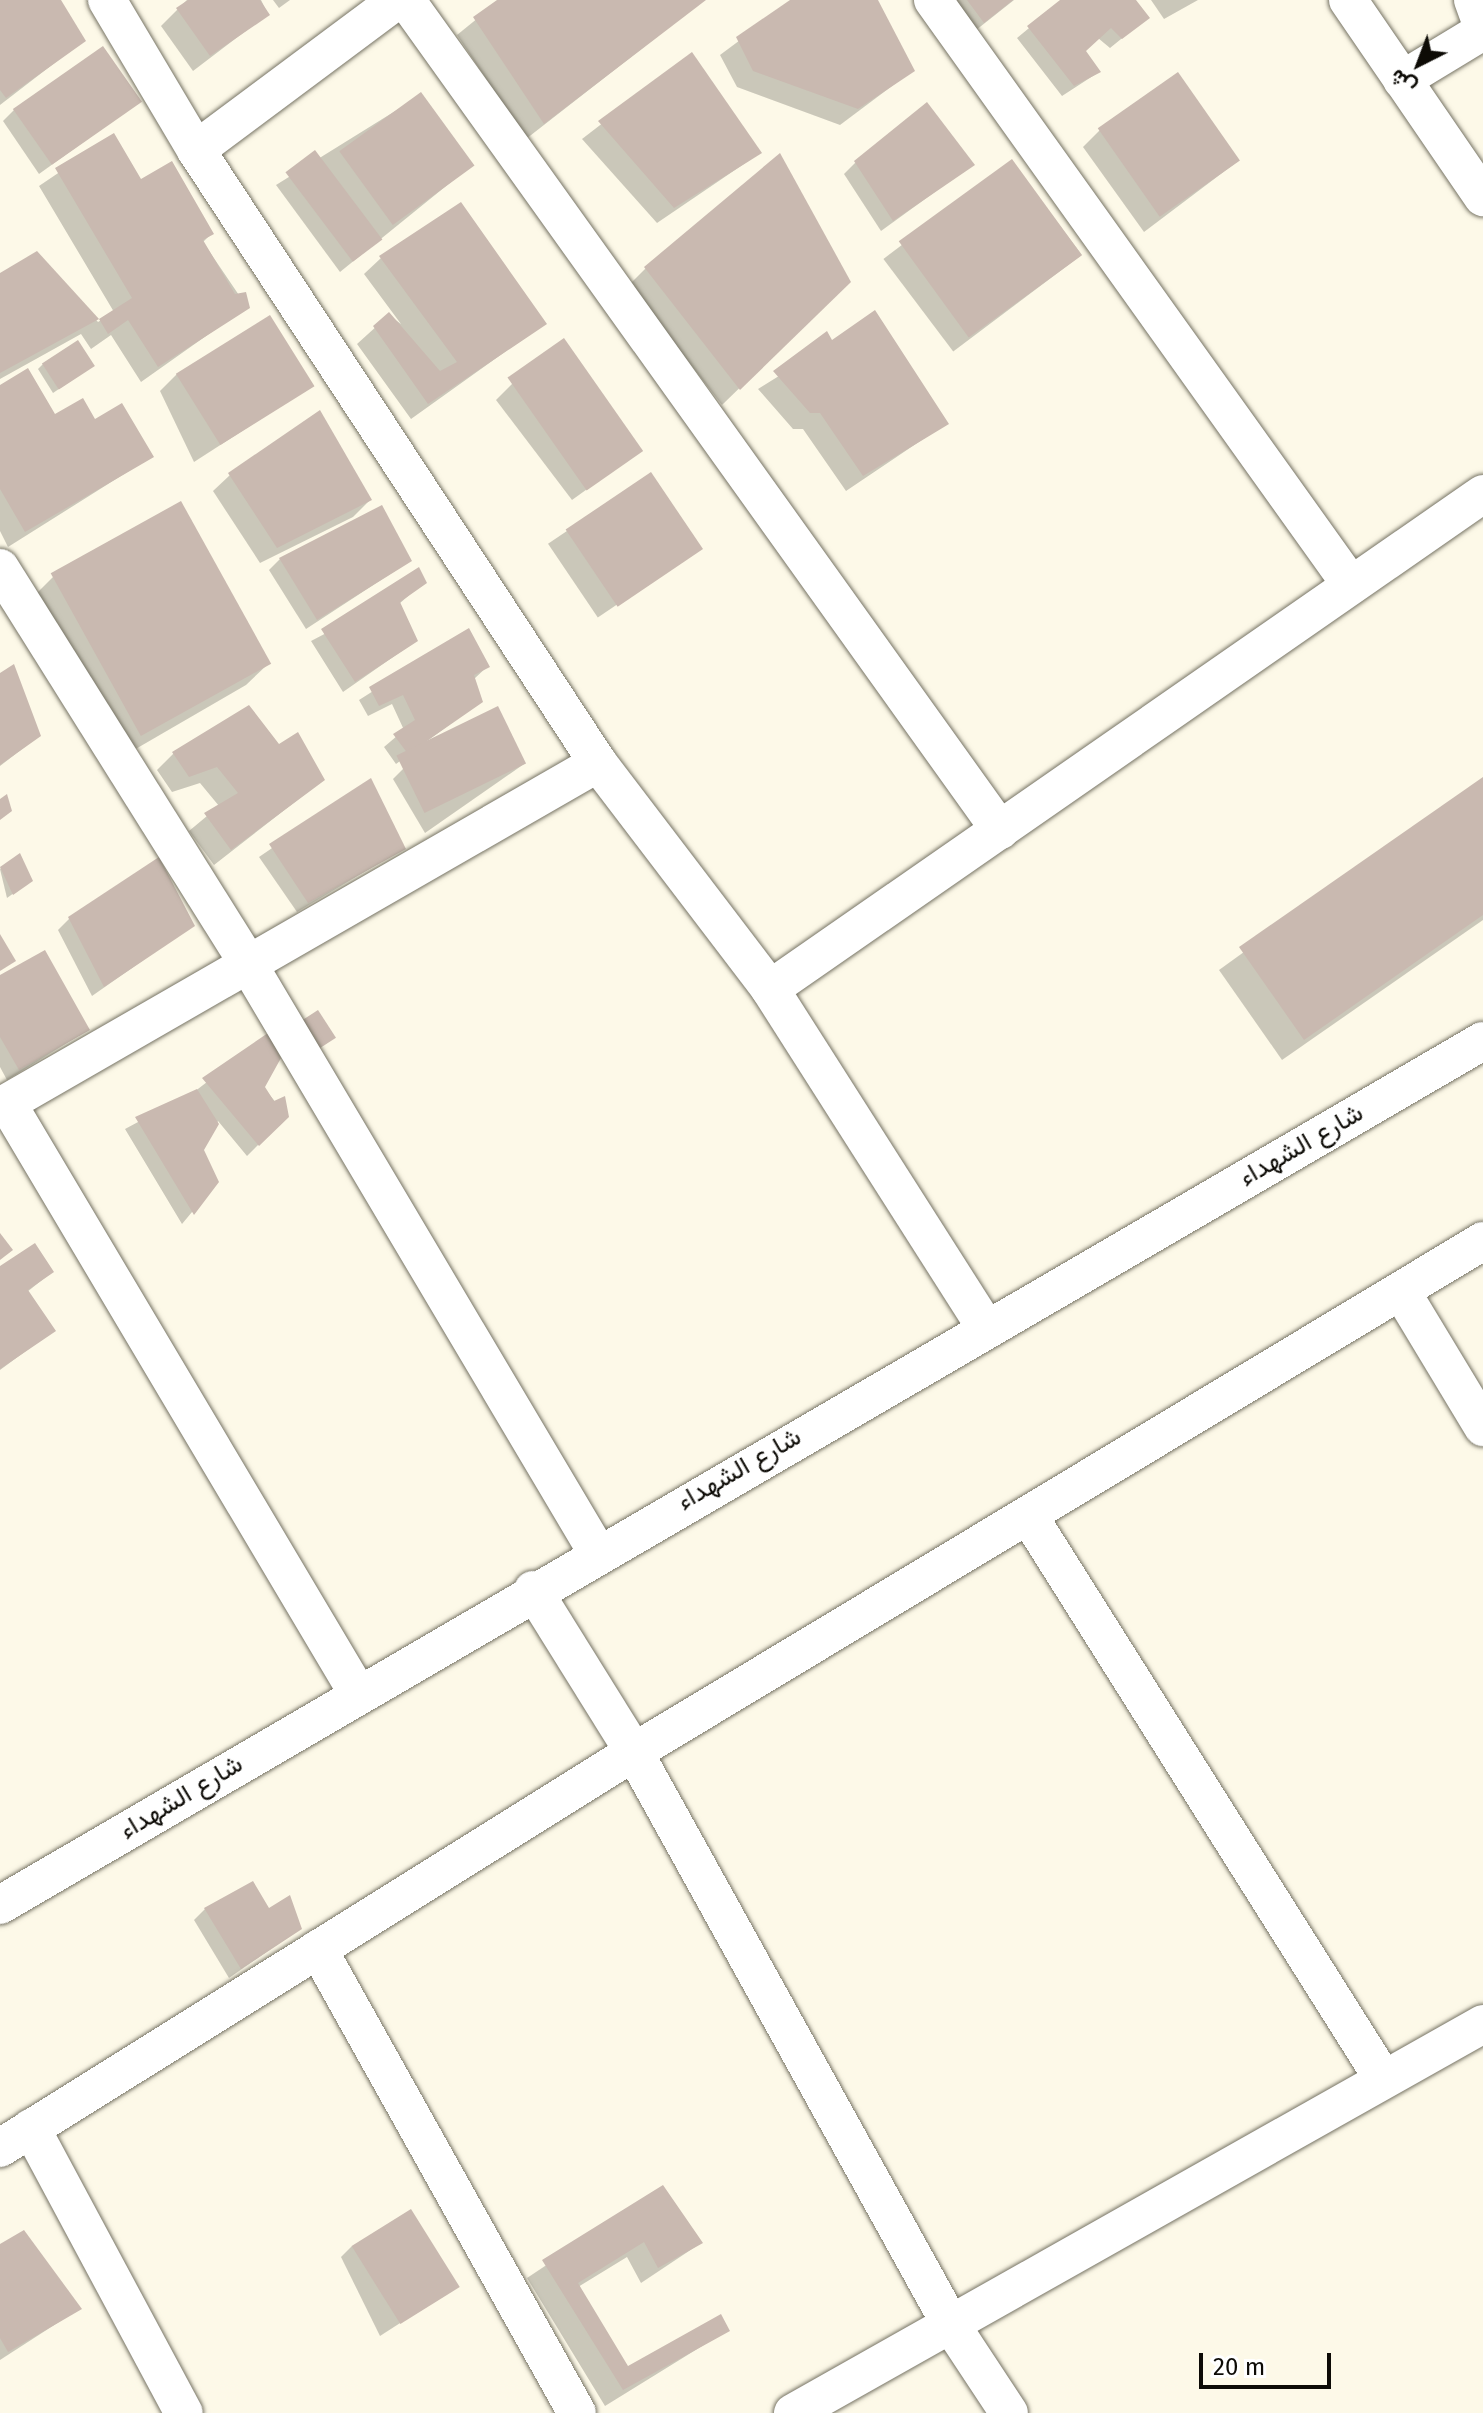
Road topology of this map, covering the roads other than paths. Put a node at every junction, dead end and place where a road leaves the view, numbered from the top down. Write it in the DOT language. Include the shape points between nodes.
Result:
graph roads {
  1 [pos="107,0"];
  2 [pos="397,0"];
  3 [pos="406,0"];
  4 [pos="933,0"];
  5 [pos="1348,0"];
  6 [pos="1473,0"];
  7 [pos="1483,29"];
  8 [pos="1402,80"];
  9 [pos="196,150"];
  10 [pos="1483,197"];
  11 [pos="1483,494"];
  12 [pos="0,568"];
  13 [pos="1351,585"];
  14 [pos="598,763"];
  15 [pos="1000,830"];
  16 [pos="248,964"];
  17 [pos="770,989"];
  18 [pos="1483,1041"];
  19 [pos="4,1105"];
  20 [pos="1483,1241"];
  21 [pos="1401,1291"];
  22 [pos="985,1326"];
  23 [pos="1483,1427"];
  24 [pos="1028,1515"];
  25 [pos="597,1552"];
  26 [pos="533,1590"];
  27 [pos="357,1692"];
  28 [pos="634,1752"];
  29 [pos="0,1905"];
  30 [pos="318,1949"];
  31 [pos="1483,2024"];
  32 [pos="1382,2077"];
  33 [pos="16,2138"];
  34 [pos="951,2325"];
  35 [pos="184,2413"];
  36 [pos="577,2413"];
  37 [pos="793,2413"];
  38 [pos="1009,2413"];
  1 -- 9 [label="street"];
  2 -- 9 [label="street"];
  3 -- 15 [label="street"];
  4 -- 13 [label="street"];
  5 -- 8 [label="street"];
  6 -- 7 [label="street"];
  7 -- 8 [label="street"];
  8 -- 10 [label="street"];
  9 -- 14 [label="street"];
  11 -- 13 [label="street"];
  12 -- 16 [label="street"];
  13 -- 15 [label="street"];
  14 -- 16 [label="street"];
  14 -- 17 [label="street"];
  15 -- 17 [label="street"];
  16 -- 19 [label="street"];
  16 -- 25 [label="street"];
  17 -- 22 [label="street"];
  18 -- 22 [label="street, شارع الشهداء"];
  19 -- 27 [label="street"];
  20 -- 21 [label="street"];
  21 -- 23 [label="street"];
  21 -- 24 [label="street"];
  22 -- 25 [label="street, شارع الشهداء"];
  24 -- 28 [label="street"];
  24 -- 32 [label="street"];
  25 -- 26 [label="street, شارع الشهداء"];
  26 -- 27 [label="street, شارع الشهداء"];
  26 -- 28 [label="street"];
  27 -- 29 [label="street, شارع الشهداء"];
  28 -- 30 [label="street"];
  28 -- 34 [label="street"];
  30 -- 33 [label="street"];
  30 -- 36 [label="street"];
  31 -- 32 [label="street"];
  32 -- 34 [label="street"];
  33 -- 35 [label="street"];
  34 -- 37 [label="street"];
  34 -- 38 [label="street"];
}
